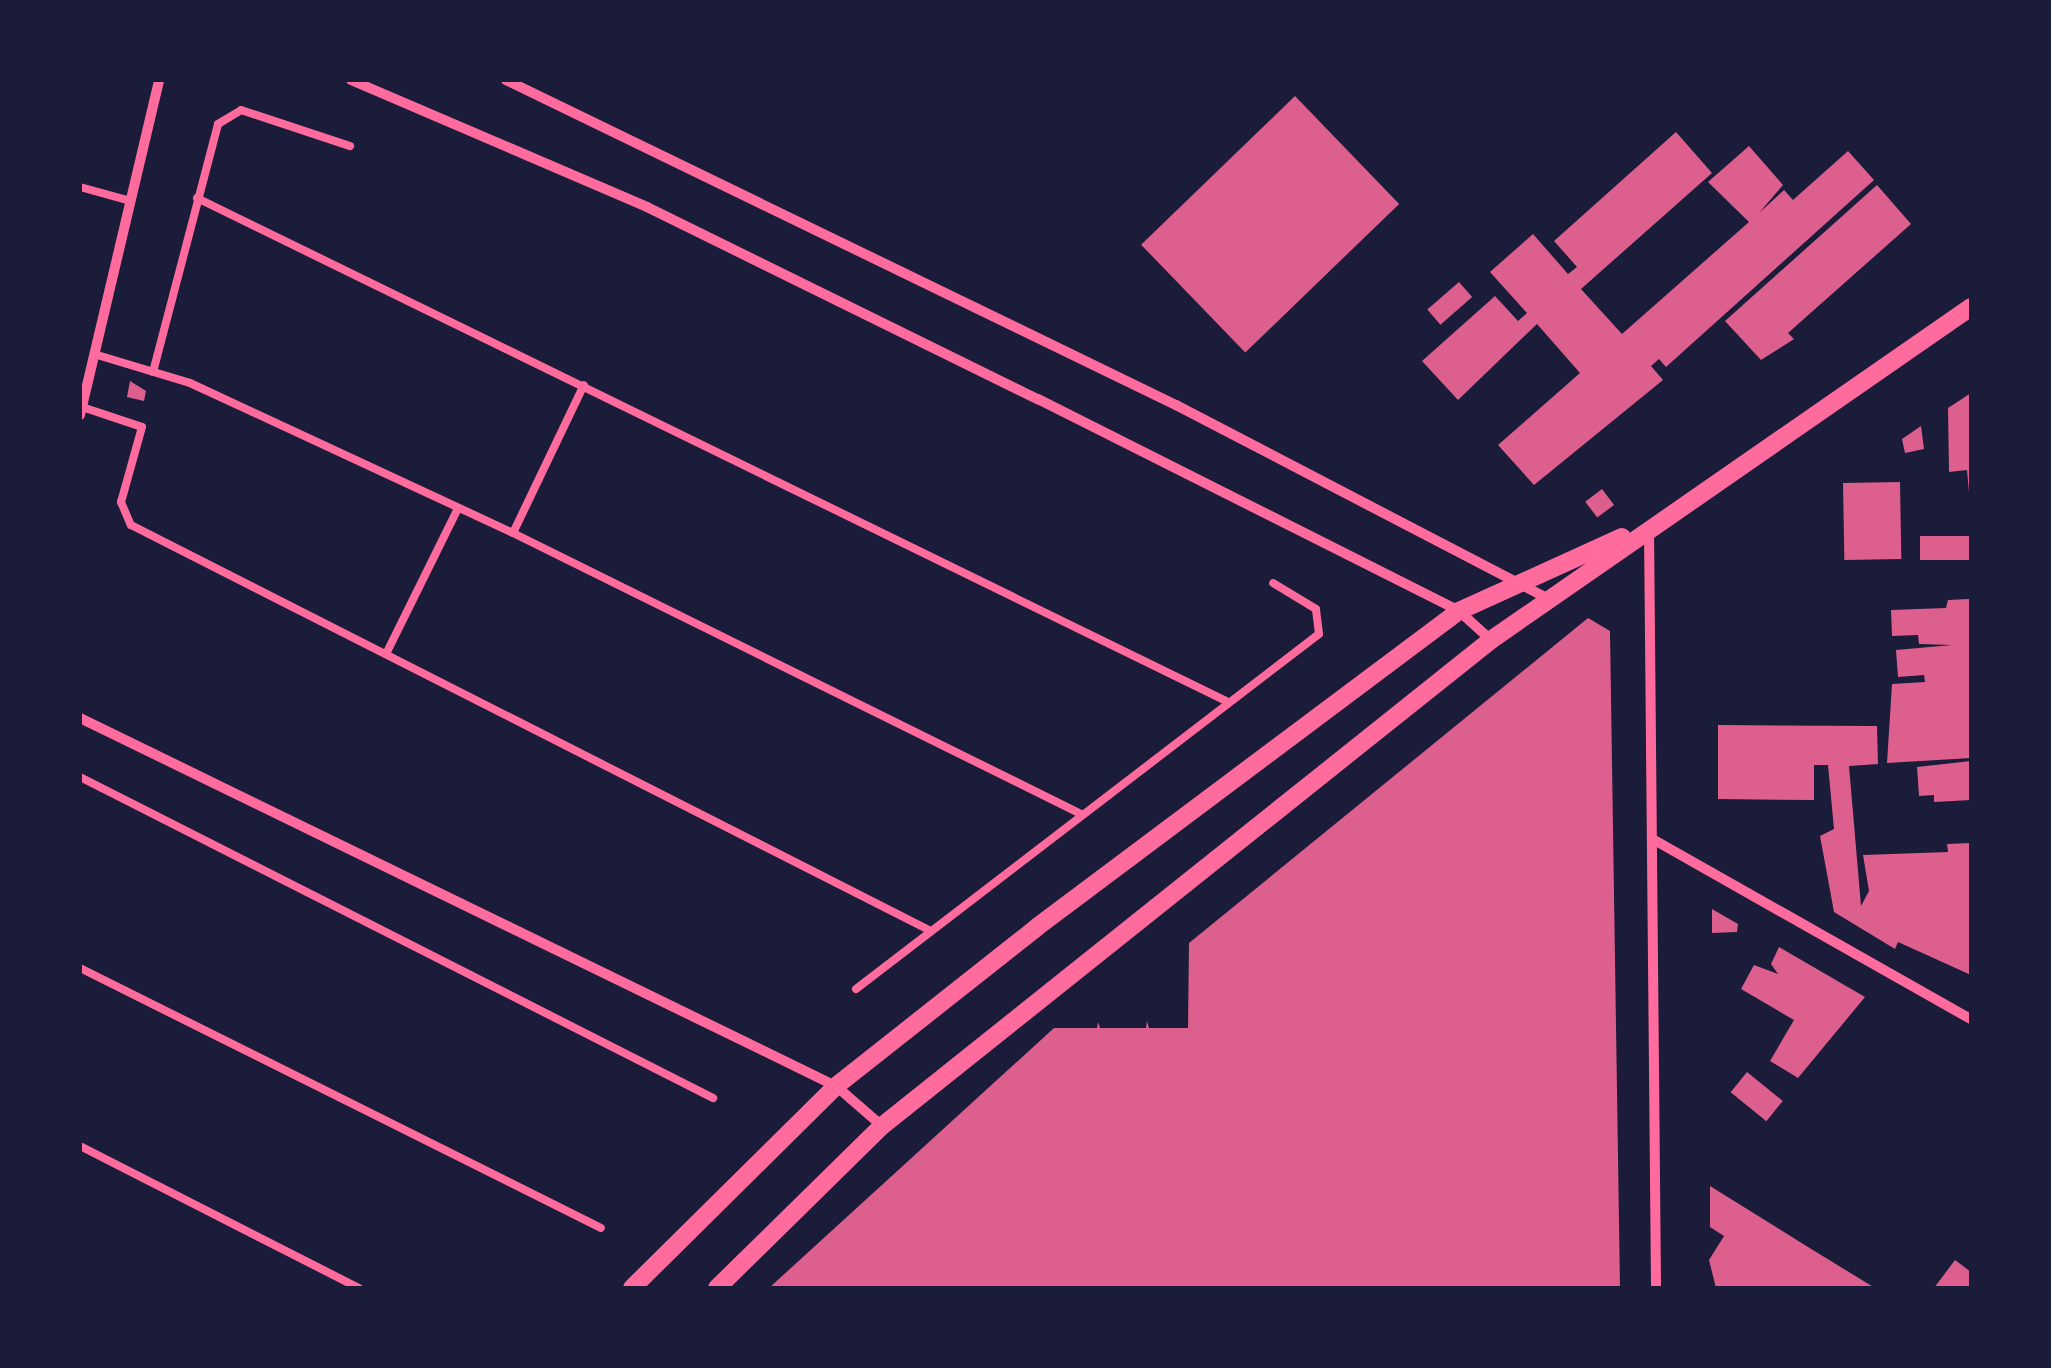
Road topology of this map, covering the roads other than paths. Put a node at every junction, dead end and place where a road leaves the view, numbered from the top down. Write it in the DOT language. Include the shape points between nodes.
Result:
graph roads {
  1 [pos="159,80"];
  2 [pos="352,80"];
  3 [pos="506,80"];
  4 [pos="350,146"];
  5 [pos="80,187"];
  6 [pos="197,198"];
  7 [pos="130,201"];
  8 [pos="1971,307"];
  9 [pos="94,354"];
  10 [pos="153,372"];
  11 [pos="584,386"];
  12 [pos="81,411"];
  13 [pos="458,508"];
  14 [pos="1648,526"];
  15 [pos="513,533"];
  16 [pos="1514,580"];
  17 [pos="1273,583"];
  18 [pos="1548,598"];
  19 [pos="1459,611"];
  20 [pos="1491,640"];
  21 [pos="386,654"];
  22 [pos="1228,702"];
  23 [pos="80,718"];
  24 [pos="80,777"];
  25 [pos="1081,814"];
  26 [pos="1656,841"];
  27 [pos="931,930"];
  28 [pos="80,968"];
  29 [pos="856,989"];
  30 [pos="1971,1018"];
  31 [pos="836,1086"];
  32 [pos="713,1098"];
  33 [pos="882,1126"];
  34 [pos="80,1146"];
  35 [pos="601,1228"];
  36 [pos="359,1288"];
  37 [pos="632,1288"];
  38 [pos="717,1288"];
  39 [pos="1656,1288"];
  1 -- 7 [label="street"];
  2 -- 19 [label="street" via="664,216"];
  3 -- 16 [label="street" via="1176,405"];
  4 -- 6 [label="lane" via="242,110 227,114 218,124"];
  5 -- 7 [label="lane"];
  6 -- 10 [label="lane"];
  6 -- 11 [label="lane"];
  7 -- 9 [label="street"];
  8 -- 14 [label="street"];
  9 -- 10 [label="lane"];
  9 -- 12 [label="street"];
  10 -- 13 [label="lane"];
  11 -- 15 [label="lane"];
  11 -- 22 [label="lane"];
  12 -- 21 [label="lane" via="142,427 121,502 131,525"];
  13 -- 15 [label="lane"];
  13 -- 21 [label="lane"];
  14 -- 16 [label="street"];
  14 -- 18 [label="street"];
  14 -- 26 [label="street"];
  15 -- 25 [label="lane"];
  16 -- 18 [label="street"];
  16 -- 19 [label="street"];
  17 -- 22 [label="lane" via="1316,609 1318,634"];
  18 -- 20 [label="street"];
  19 -- 20 [label="street"];
  19 -- 31 [label="street"];
  20 -- 33 [label="street"];
  21 -- 27 [label="lane"];
  22 -- 25 [label="lane"];
  23 -- 31 [label="street"];
  24 -- 32 [label="lane"];
  25 -- 27 [label="lane"];
  26 -- 30 [label="street"];
  26 -- 39 [label="street"];
  27 -- 29 [label="lane"];
  28 -- 35 [label="lane"];
  31 -- 33 [label="street"];
  31 -- 37 [label="street"];
  33 -- 38 [label="street"];
  34 -- 36 [label="lane"];
}
